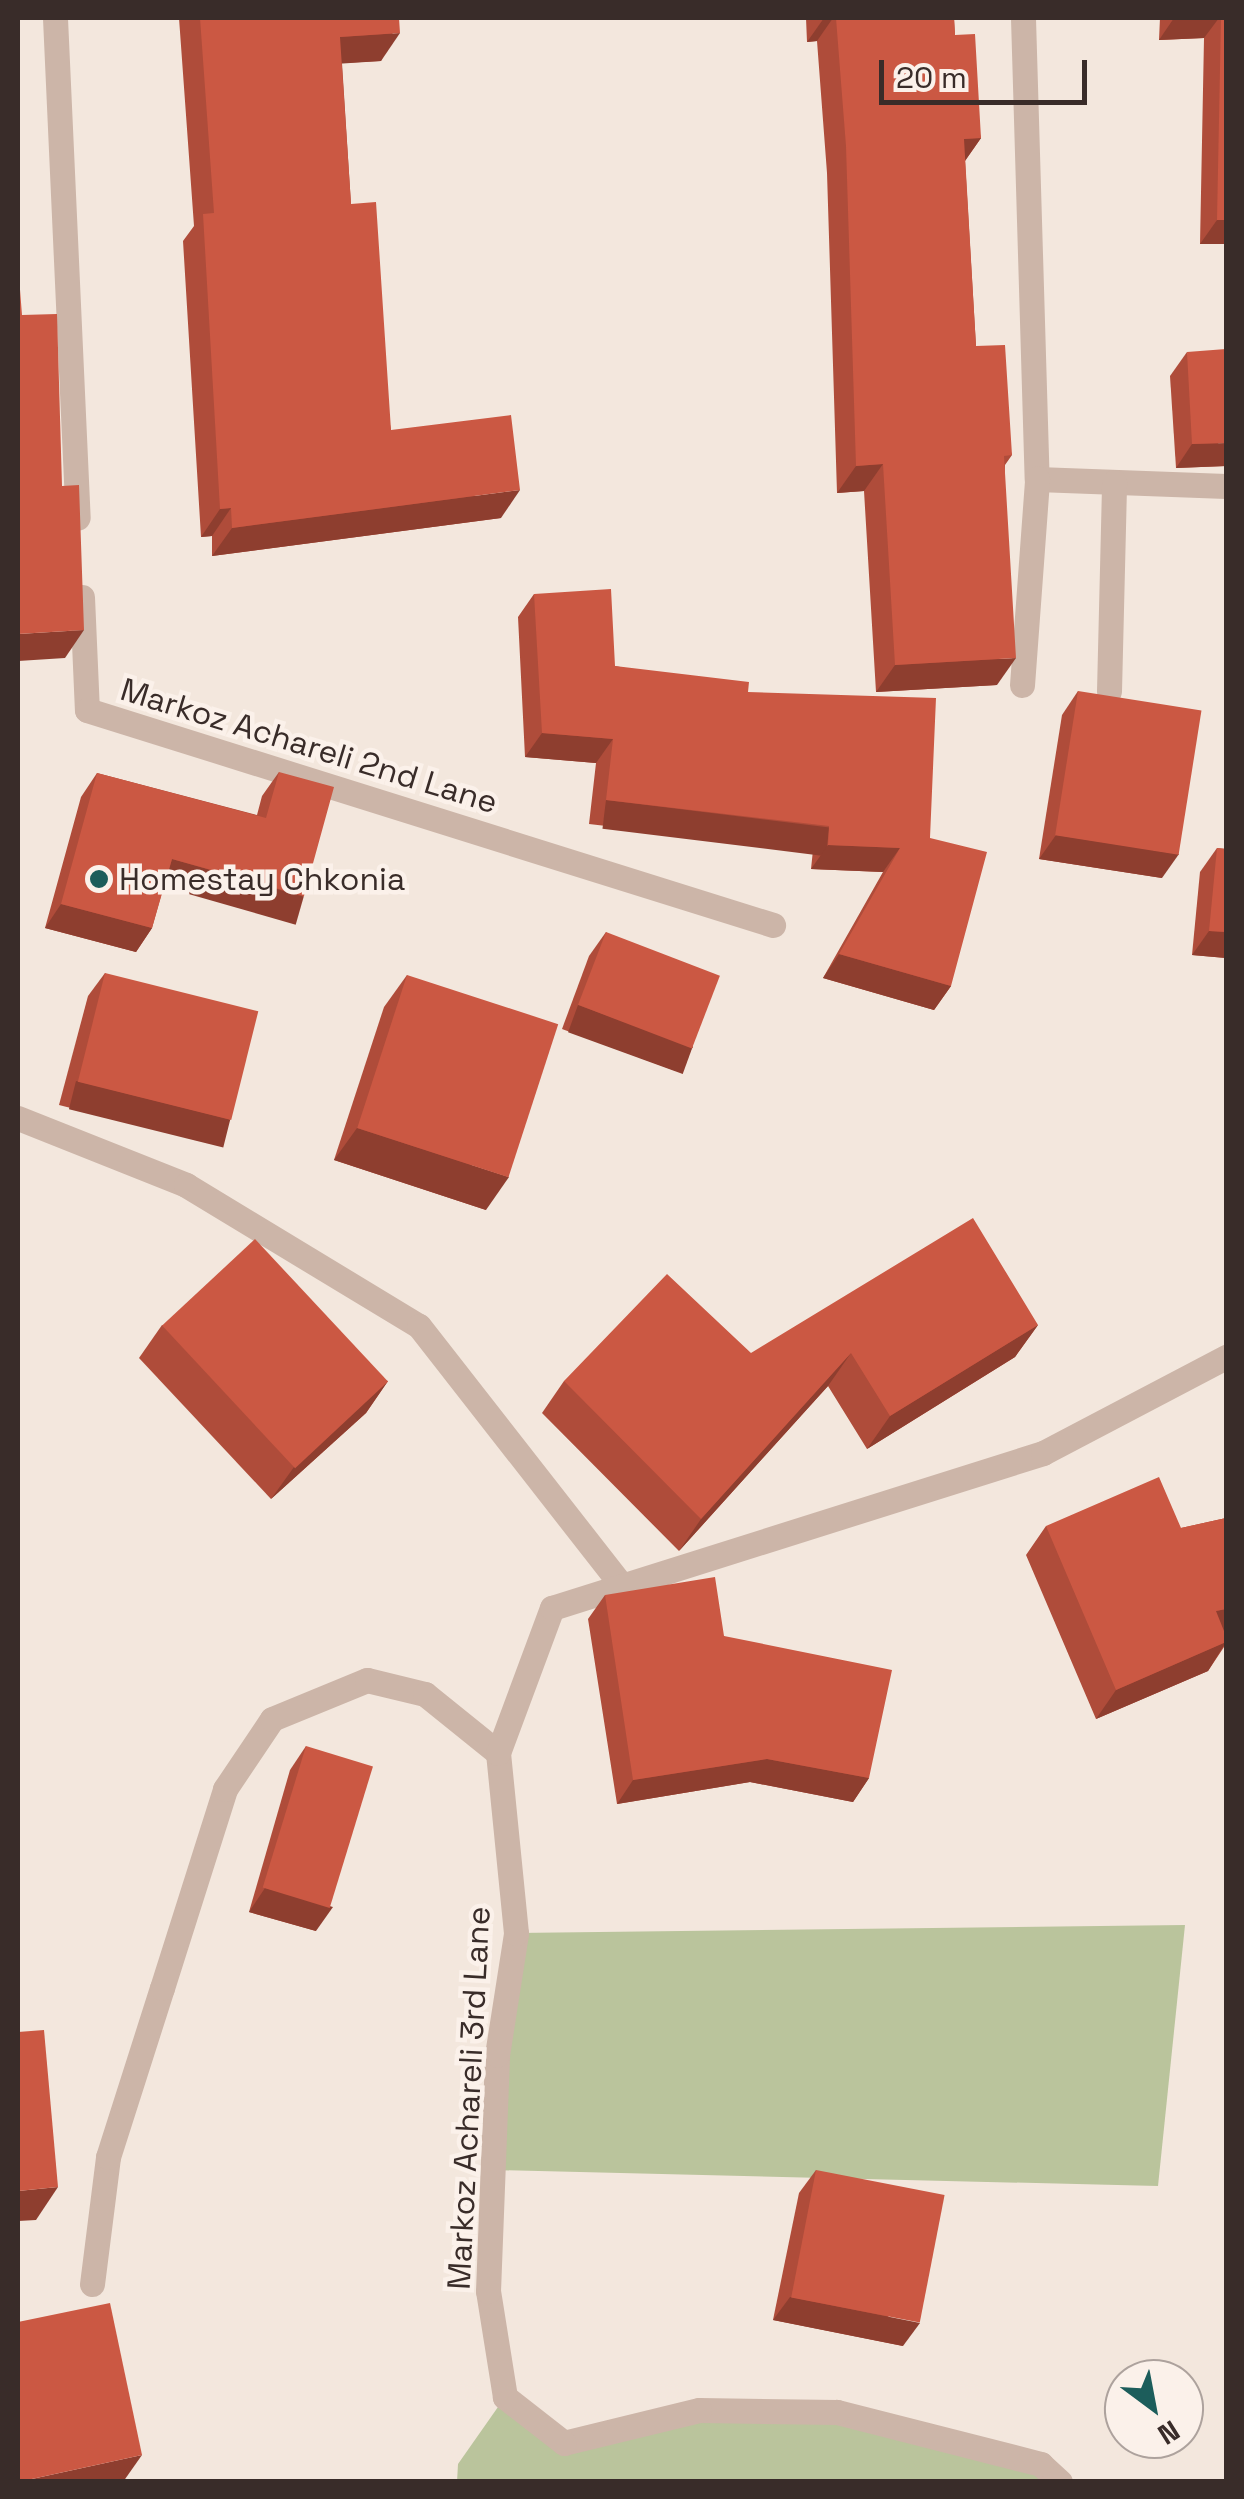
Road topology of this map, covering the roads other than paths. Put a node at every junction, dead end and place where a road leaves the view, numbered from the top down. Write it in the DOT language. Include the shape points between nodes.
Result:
graph roads {
  1 [pos="55,18"];
  2 [pos="1023,18"];
  3 [pos="1037,479"];
  4 [pos="1114,482"];
  5 [pos="1226,486"];
  6 [pos="1022,684"];
  7 [pos="1109,691"];
  8 [pos="773,925"];
  9 [pos="18,1118"];
  10 [pos="1226,1357"];
  11 [pos="620,1582"];
  12 [pos="498,1752"];
  13 [pos="92,2284"];
  14 [pos="1060,2482"];
  1 -- 8 [label="street, Markoz Achareli 2nd Lane" via="88,710"];
  2 -- 3 [label="street"];
  3 -- 4 [label="street"];
  3 -- 6 [label="street"];
  4 -- 5 [label="street"];
  4 -- 7 [label="street"];
  9 -- 11 [label="street" via="186,1185 419,1326"];
  10 -- 11 [label="street, Markoz Achareli 3rd Lane" via="1043,1454"];
  11 -- 12 [label="street, Markoz Achareli 3rd Lane" via="552,1608"];
  12 -- 13 [label="street" via="425,1694 367,1680 272,1719 226,1789 144,2044 108,2157"];
  12 -- 14 [label="street, Markoz Achareli 3rd Lane" via="516,1933 497,2055 488,2290 506,2398 564,2443 699,2410 838,2412 1040,2464"];
}
